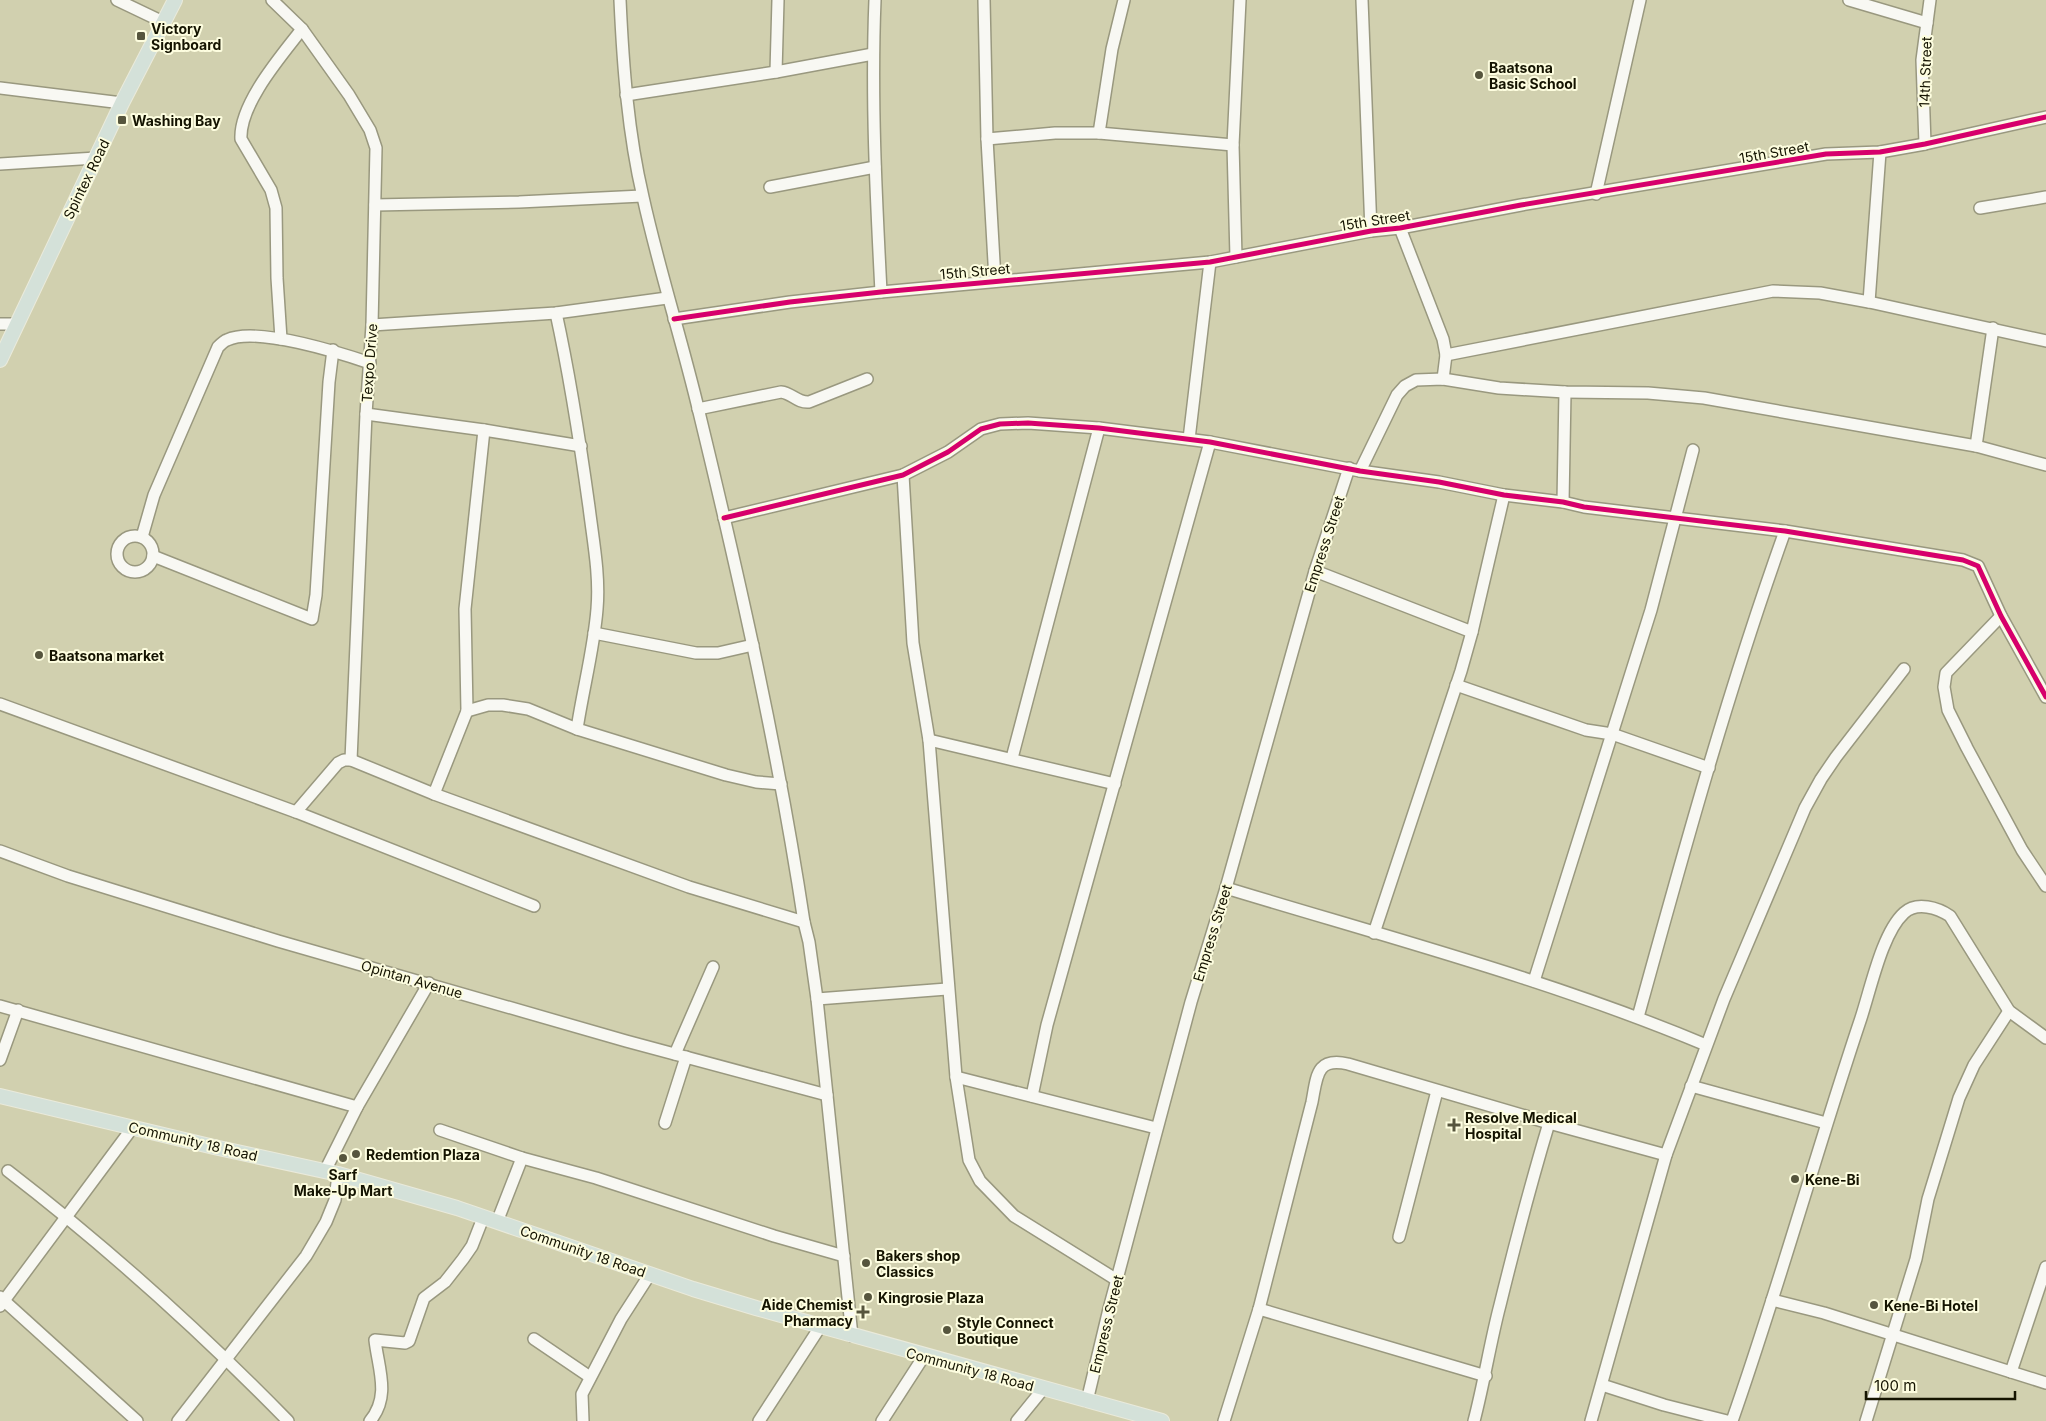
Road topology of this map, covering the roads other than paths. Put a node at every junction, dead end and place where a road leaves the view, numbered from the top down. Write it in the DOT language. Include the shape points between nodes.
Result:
graph roads {
  1 [pos="116,0"];
  2 [pos="175,0"];
  3 [pos="272,0"];
  4 [pos="620,0"];
  5 [pos="778,0"];
  6 [pos="875,0"];
  7 [pos="984,0"];
  8 [pos="1124,0"];
  9 [pos="1240,0"];
  10 [pos="1362,0"];
  11 [pos="1640,0"];
  12 [pos="1849,0"];
  13 [pos="1930,0"];
  14 [pos="1865,3"];
  15 [pos="163,22"];
  16 [pos="1927,23"];
  17 [pos="302,29"];
  18 [pos="873,54"];
  19 [pos="776,72"];
  20 [pos="0,88"];
  21 [pos="626,94"];
  22 [pos="122,103"];
  23 [pos="2046,117"];
  24 [pos="1099,133"];
  25 [pos="987,140"];
  26 [pos="1925,144"];
  27 [pos="1233,145"];
  28 [pos="1880,152"];
  29 [pos="96,158"];
  30 [pos="0,164"];
  31 [pos="874,167"];
  32 [pos="770,187"];
  33 [pos="1596,194"];
  34 [pos="642,196"];
  35 [pos="2046,197"];
  36 [pos="375,205"];
  37 [pos="1980,208"];
  38 [pos="1400,228"];
  39 [pos="1371,231"];
  40 [pos="1236,257"];
  41 [pos="1210,262"];
  42 [pos="995,280"];
  43 [pos="881,292"];
  44 [pos="667,298"];
  45 [pos="1869,302"];
  46 [pos="556,313"];
  47 [pos="674,318"];
  48 [pos="0,324"];
  49 [pos="16,324"];
  50 [pos="372,325"];
  51 [pos="1993,328"];
  52 [pos="281,339"];
  53 [pos="2046,341"];
  54 [pos="333,350"];
  55 [pos="1446,355"];
  56 [pos="0,360"];
  57 [pos="370,363"];
  58 [pos="867,379"];
  59 [pos="1443,379"];
  60 [pos="1564,392"];
  61 [pos="698,408"];
  62 [pos="366,414"];
  63 [pos="1099,428"];
  64 [pos="484,430"];
  65 [pos="1189,439"];
  66 [pos="1210,442"];
  67 [pos="581,446"];
  68 [pos="1976,446"];
  69 [pos="1693,450"];
  70 [pos="2046,465"];
  71 [pos="1355,470"];
  72 [pos="903,475"];
  73 [pos="1504,495"];
  74 [pos="1563,502"];
  75 [pos="724,518"];
  76 [pos="1675,518"];
  77 [pos="1785,531"];
  78 [pos="142,537"];
  79 [pos="153,556"];
  80 [pos="1315,571"];
  81 [pos="2001,616"];
  82 [pos="1472,632"];
  83 [pos="594,633"];
  84 [pos="753,645"];
  85 [pos="1904,669"];
  86 [pos="1456,686"];
  87 [pos="2046,697"];
  88 [pos="0,704"];
  89 [pos="467,711"];
  90 [pos="577,728"];
  91 [pos="1612,734"];
  92 [pos="929,740"];
  93 [pos="1012,758"];
  94 [pos="351,760"];
  95 [pos="1709,768"];
  96 [pos="781,784"];
  97 [pos="1115,784"];
  98 [pos="434,794"];
  99 [pos="296,812"];
  100 [pos="0,851"];
  101 [pos="2046,886"];
  102 [pos="1226,888"];
  103 [pos="534,906"];
  104 [pos="804,922"];
  105 [pos="1374,933"];
  106 [pos="713,967"];
  107 [pos="1534,981"];
  108 [pos="429,983"];
  109 [pos="948,989"];
  110 [pos="817,999"];
  111 [pos="0,1006"];
  112 [pos="18,1010"];
  113 [pos="2010,1011"];
  114 [pos="1638,1017"];
  115 [pos="2046,1038"];
  116 [pos="1706,1046"];
  117 [pos="681,1055"];
  118 [pos="0,1060"];
  119 [pos="956,1077"];
  120 [pos="1691,1086"];
  121 [pos="1437,1091"];
  122 [pos="0,1096"];
  123 [pos="827,1096"];
  124 [pos="1032,1096"];
  125 [pos="357,1107"];
  126 [pos="665,1123"];
  127 [pos="1549,1123"];
  128 [pos="1826,1123"];
  129 [pos="133,1127"];
  130 [pos="1156,1128"];
  131 [pos="440,1130"];
  132 [pos="1666,1155"];
  133 [pos="522,1158"];
  134 [pos="8,1171"];
  135 [pos="332,1172"];
  136 [pos="68,1216"];
  137 [pos="483,1218"];
  138 [pos="497,1222"];
  139 [pos="1400,1237"];
  140 [pos="844,1256"];
  141 [pos="2046,1268"];
  142 [pos="650,1274"];
  143 [pos="1117,1280"];
  144 [pos="1772,1300"];
  145 [pos="1,1301"];
  146 [pos="1259,1309"];
  147 [pos="820,1327"];
  148 [pos="1892,1334"];
  149 [pos="852,1336"];
  150 [pos="534,1339"];
  151 [pos="924,1356"];
  152 [pos="228,1359"];
  153 [pos="2011,1372"];
  154 [pos="1486,1376"];
  155 [pos="590,1378"];
  156 [pos="2046,1383"];
  157 [pos="1602,1385"];
  158 [pos="1043,1389"];
  159 [pos="1086,1401"];
  160 [pos="1131,1417"];
  161 [pos="137,1421"];
  162 [pos="178,1421"];
  163 [pos="288,1421"];
  164 [pos="370,1421"];
  165 [pos="583,1421"];
  166 [pos="759,1421"];
  167 [pos="882,1421"];
  168 [pos="1018,1421"];
  169 [pos="1162,1421"];
  170 [pos="1224,1421"];
  171 [pos="1474,1421"];
  172 [pos="1591,1421"];
  173 [pos="1727,1421"];
  174 [pos="1732,1421"];
  175 [pos="1866,1421"];
  1 -- 15 [label="street"];
  2 -- 15 [label="main road, Spintex Road"];
  3 -- 17 [label="street, Texpo Drive"];
  4 -- 21 [label="street"];
  5 -- 19 [label="street"];
  6 -- 18 [label="street"];
  7 -- 25 [label="street"];
  8 -- 24 [label="street" via="1112,50"];
  9 -- 27 [label="street"];
  10 -- 39 [label="street"];
  11 -- 33 [label="street"];
  12 -- 14 [label="street"];
  13 -- 16 [label="street, 14th Street"];
  14 -- 16 [label="street"];
  15 -- 22 [label="main road, Spintex Road"];
  16 -- 26 [label="street, 14th Street" via="1922,60"];
  17 -- 36 [label="street, Texpo Drive" via="370,130 376,148"];
  17 -- 52 [label="street" via="274,64 250,104 240,129 241,138 271,190 276,208"];
  18 -- 19 [label="street"];
  18 -- 31 [label="street"];
  19 -- 21 [label="street"];
  20 -- 22 [label="street"];
  21 -- 34 [label="street"];
  22 -- 29 [label="main road, Spintex Road"];
  23 -- 26 [label="street, 15th Street"];
  24 -- 25 [label="street" via="1055,132"];
  24 -- 27 [label="street"];
  25 -- 42 [label="street"];
  26 -- 28 [label="street, 15th Street"];
  27 -- 40 [label="street"];
  28 -- 33 [label="street, 15th Street" via="1826,154"];
  28 -- 45 [label="street"];
  29 -- 30 [label="street"];
  29 -- 49 [label="main road, Spintex Road"];
  31 -- 32 [label="street"];
  31 -- 43 [label="street"];
  33 -- 38 [label="street, 15th Street"];
  34 -- 36 [label="street"];
  34 -- 44 [label="street"];
  35 -- 37 [label="street"];
  36 -- 50 [label="street, Texpo Drive"];
  38 -- 39 [label="street, 15th Street"];
  38 -- 55 [label="street" via="1443,339"];
  39 -- 40 [label="street, 15th Street"];
  40 -- 41 [label="street, 15th Street"];
  41 -- 42 [label="street, 15th Street"];
  41 -- 65 [label="street"];
  42 -- 43 [label="street, 15th Street"];
  43 -- 47 [label="street, 15th Street"];
  44 -- 46 [label="street"];
  44 -- 47 [label="street"];
  45 -- 51 [label="street"];
  45 -- 55 [label="street" via="1820,293 1773,291"];
  46 -- 50 [label="street"];
  46 -- 67 [label="street"];
  47 -- 61 [label="street"];
  48 -- 49 [label="street"];
  49 -- 56 [label="main road, Spintex Road"];
  50 -- 57 [label="street, Texpo Drive"];
  51 -- 53 [label="street"];
  51 -- 68 [label="street"];
  52 -- 54 [label="street"];
  52 -- 78 [label="street" via="243,336 228,339 218,347 154,495"];
  54 -- 57 [label="street"];
  54 -- 79 [label="street" via="312,619"];
  55 -- 59 [label="street"];
  57 -- 62 [label="street, Texpo Drive"];
  58 -- 61 [label="street" via="809,402 781,392"];
  59 -- 60 [label="street, Empress Street" via="1483,387"];
  59 -- 71 [label="street, Empress Street" via="1416,380 1397,395"];
  60 -- 68 [label="street, Empress Street" via="1648,393 1704,398"];
  60 -- 74 [label="street"];
  61 -- 75 [label="street"];
  62 -- 64 [label="street"];
  62 -- 94 [label="street, Texpo Drive"];
  63 -- 65 [label="street"];
  63 -- 72 [label="street" via="1000,424 981,429 948,452"];
  63 -- 93 [label="street"];
  64 -- 67 [label="street"];
  64 -- 89 [label="street" via="465,609"];
  65 -- 66 [label="street"];
  66 -- 71 [label="street"];
  66 -- 97 [label="street"];
  67 -- 83 [label="street" via="598,583"];
  68 -- 70 [label="street, Empress Street"];
  69 -- 76 [label="street"];
  71 -- 73 [label="street"];
  71 -- 80 [label="street, Empress Street"];
  72 -- 75 [label="street"];
  72 -- 92 [label="street" via="912,643"];
  73 -- 74 [label="street"];
  73 -- 82 [label="street"];
  74 -- 76 [label="street"];
  75 -- 84 [label="street"];
  76 -- 77 [label="street"];
  76 -- 91 [label="street" via="1651,610"];
  77 -- 81 [label="street" via="1963,560 1978,566"];
  77 -- 95 [label="street" via="1754,617"];
  78 -- 79 [label="street" via="152,547"];
  78 -- 79 [label="street" via="128,538 121,543 118,556 121,565 133,572 142,570 150,565"];
  80 -- 82 [label="street"];
  80 -- 102 [label="street, Empress Street"];
  81 -- 87 [label="street"];
  81 -- 101 [label="street" via="1946,673 1944,687 1948,710 1967,748 2022,850"];
  82 -- 86 [label="street"];
  83 -- 84 [label="street" via="696,653"];
  83 -- 90 [label="street"];
  84 -- 96 [label="street"];
  85 -- 116 [label="street" via="1836,757 1809,801"];
  86 -- 91 [label="street" via="1586,730"];
  86 -- 105 [label="street"];
  88 -- 99 [label="street"];
  89 -- 90 [label="street" via="480,706 503,705 528,709"];
  89 -- 98 [label="street"];
  90 -- 96 [label="street" via="726,775"];
  91 -- 95 [label="street"];
  91 -- 107 [label="street"];
  92 -- 93 [label="street"];
  92 -- 109 [label="street"];
  93 -- 97 [label="street"];
  94 -- 98 [label="street"];
  94 -- 99 [label="street" via="338,763"];
  95 -- 114 [label="street"];
  96 -- 104 [label="street"];
  97 -- 124 [label="street" via="1050,1017"];
  98 -- 104 [label="street" via="689,887"];
  99 -- 103 [label="street"];
  100 -- 108 [label="street, Opintan Avenue" via="68,876"];
  102 -- 105 [label="street"];
  102 -- 130 [label="street, Empress Street"];
  104 -- 110 [label="street"];
  105 -- 107 [label="street"];
  106 -- 117 [label="street"];
  107 -- 114 [label="street"];
  108 -- 117 [label="street, Opintan Avenue"];
  108 -- 125 [label="street"];
  109 -- 110 [label="street"];
  109 -- 119 [label="street"];
  110 -- 123 [label="street"];
  111 -- 112 [label="street"];
  112 -- 118 [label="street"];
  112 -- 125 [label="street"];
  113 -- 115 [label="street"];
  113 -- 128 [label="street" via="1950,916 1939,908 1912,908 1904,913 1885,942"];
  113 -- 148 [label="street" via="1974,1065 1959,1098 1928,1199 1916,1259"];
  114 -- 116 [label="street"];
  116 -- 120 [label="street"];
  117 -- 123 [label="street, Opintan Avenue"];
  117 -- 126 [label="street"];
  119 -- 124 [label="street"];
  119 -- 143 [label="street" via="967,1150 980,1182 1014,1216"];
  120 -- 128 [label="street"];
  120 -- 132 [label="street"];
  121 -- 127 [label="street"];
  121 -- 139 [label="street"];
  121 -- 146 [label="street" via="1336,1061 1327,1062 1320,1069"];
  122 -- 129 [label="main road, Community 18 Road"];
  123 -- 140 [label="street"];
  124 -- 130 [label="street"];
  125 -- 135 [label="street"];
  127 -- 132 [label="street"];
  127 -- 154 [label="street" via="1499,1307"];
  128 -- 144 [label="street"];
  129 -- 135 [label="main road, Community 18 Road"];
  129 -- 136 [label="street"];
  130 -- 143 [label="street, Empress Street"];
  131 -- 133 [label="street"];
  132 -- 157 [label="street"];
  133 -- 138 [label="street"];
  133 -- 140 [label="street"];
  134 -- 136 [label="street"];
  135 -- 137 [label="main road, Community 18 Road"];
  135 -- 152 [label="street" via="334,1200 326,1222 306,1256"];
  136 -- 145 [label="street"];
  136 -- 152 [label="street"];
  137 -- 138 [label="main road, Community 18 Road"];
  137 -- 164 [label="street" via="463,1259 445,1282 424,1298 409,1341 375,1340 383,1387 378,1408"];
  138 -- 142 [label="main road, Community 18 Road"];
  140 -- 149 [label="street"];
  141 -- 153 [label="street"];
  142 -- 147 [label="main road, Community 18 Road"];
  142 -- 155 [label="street" via="621,1319"];
  143 -- 159 [label="street, Empress Street"];
  144 -- 148 [label="street"];
  144 -- 174 [label="street"];
  145 -- 161 [label="street"];
  146 -- 154 [label="street"];
  146 -- 170 [label="street"];
  147 -- 149 [label="main road, Community 18 Road"];
  147 -- 166 [label="street"];
  148 -- 153 [label="street"];
  148 -- 175 [label="street"];
  149 -- 151 [label="main road, Community 18 Road"];
  150 -- 155 [label="street"];
  151 -- 158 [label="main road, Community 18 Road"];
  151 -- 167 [label="street"];
  152 -- 162 [label="street"];
  152 -- 163 [label="street"];
  153 -- 156 [label="street"];
  154 -- 171 [label="street"];
  155 -- 165 [label="street" via="582,1394"];
  157 -- 172 [label="street"];
  157 -- 173 [label="street"];
  158 -- 159 [label="main road, Community 18 Road"];
  158 -- 168 [label="street"];
  159 -- 160 [label="main road, Community 18 Road"];
  160 -- 169 [label="main road, Community 18 Road"];
}
